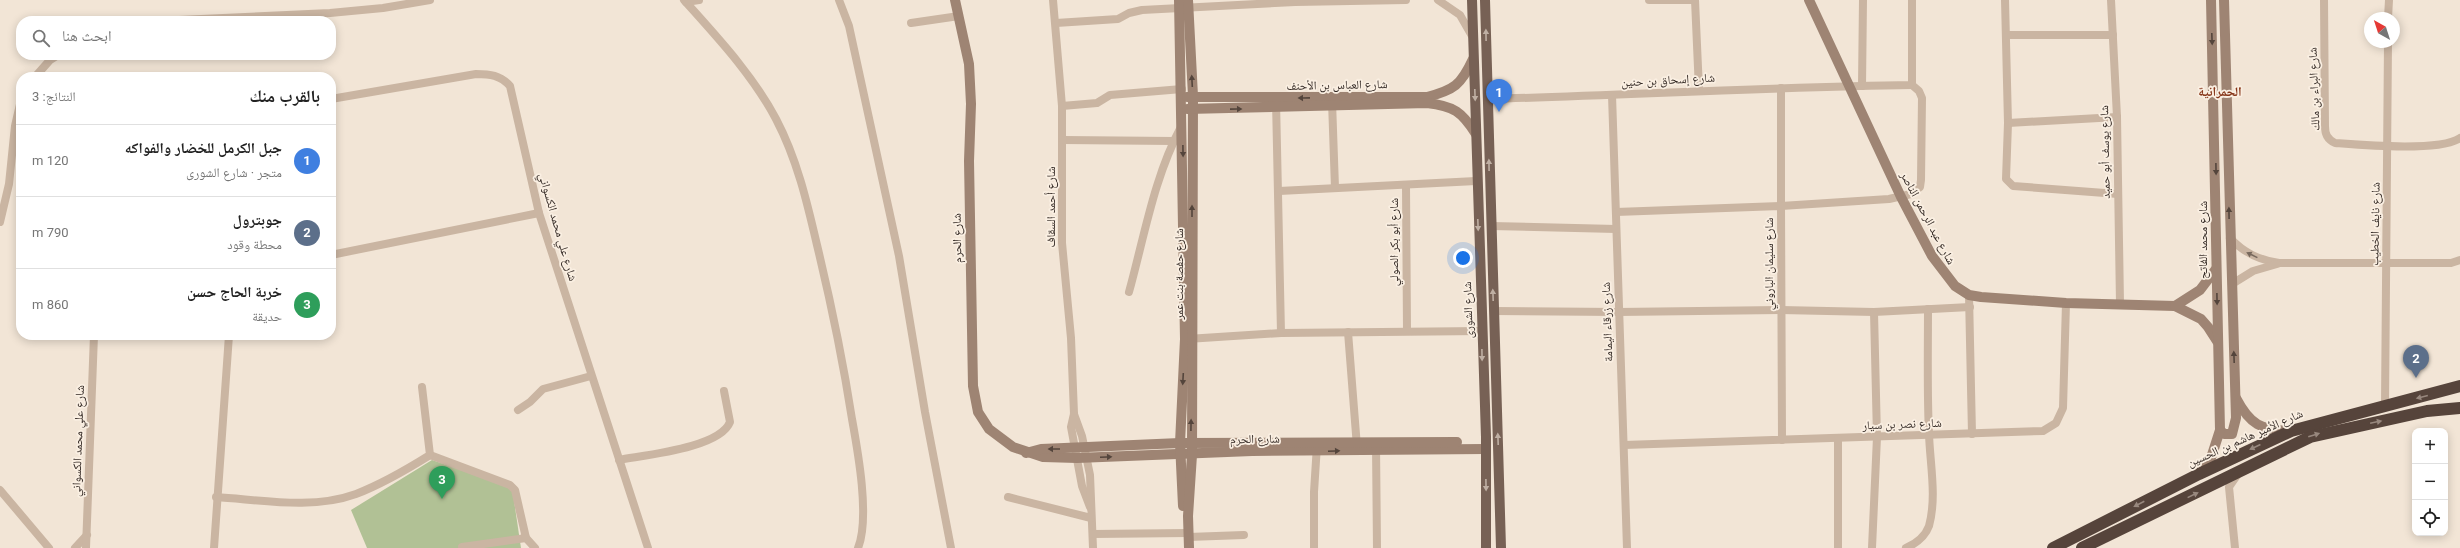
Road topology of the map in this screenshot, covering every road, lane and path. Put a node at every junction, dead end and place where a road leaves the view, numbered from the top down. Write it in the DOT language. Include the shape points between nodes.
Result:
graph roads {
  1 [pos="430,0"];
  2 [pos="699,0"];
  3 [pos="839,0"];
  4 [pos="955,0"];
  5 [pos="1053,0"];
  6 [pos="1406,0"];
  7 [pos="1438,0"];
  8 [pos="1472,0"];
  9 [pos="1485,0"];
  10 [pos="1649,0"];
  11 [pos="1695,0"];
  12 [pos="1809,0"];
  13 [pos="1863,0"];
  14 [pos="1912,0"];
  15 [pos="2005,0"];
  16 [pos="2111,0"];
  17 [pos="2211,0"];
  18 [pos="2224,0"];
  19 [pos="2324,0"];
  20 [pos="2389,0"];
  21 [pos="685,1"];
  22 [pos="1295,1"];
  23 [pos="1184,4"];
  24 [pos="2388,12"];
  25 [pos="265,16"];
  26 [pos="959,16"];
  27 [pos="911,23"];
  28 [pos="1056,23"];
  29 [pos="2008,35"];
  30 [pos="2113,35"];
  31 [pos="1473,37"];
  32 [pos="2388,48"];
  33 [pos="1473,59"];
  34 [pos="53,60"];
  35 [pos="40,72"];
  36 [pos="1912,85"];
  37 [pos="1849,86"];
  38 [pos="1862,86"];
  39 [pos="1781,88"];
  40 [pos="1699,90"];
  41 [pos="1186,94"];
  42 [pos="1612,95"];
  43 [pos="336,98"];
  44 [pos="1488,99"];
  45 [pos="1332,101"];
  46 [pos="1276,103"];
  47 [pos="1062,106"];
  48 [pos="1188,109"];
  49 [pos="2117,117"];
  50 [pos="16,122"];
  51 [pos="2008,123"];
  52 [pos="1182,126"];
  53 [pos="1476,134"];
  54 [pos="2460,138"];
  55 [pos="1063,140"];
  56 [pos="1174,141"];
  57 [pos="2388,147"];
  58 [pos="1476,181"];
  59 [pos="1406,186"];
  60 [pos="1335,188"];
  61 [pos="1278,191"];
  62 [pos="2118,194"];
  63 [pos="1901,197"];
  64 [pos="1781,206"];
  65 [pos="1616,212"];
  66 [pos="539,213"];
  67 [pos="0,222"];
  68 [pos="1491,226"];
  69 [pos="1616,229"];
  70 [pos="2230,238"];
  71 [pos="336,254"];
  72 [pos="2460,260"];
  73 [pos="2280,263"];
  74 [pos="2387,264"];
  75 [pos="2216,267"];
  76 [pos="2232,284"];
  77 [pos="1129,292"];
  78 [pos="1969,294"];
  79 [pos="2066,303"];
  80 [pos="2120,303"];
  81 [pos="2175,306"];
  82 [pos="1970,307"];
  83 [pos="1928,309"];
  84 [pos="1781,310"];
  85 [pos="1494,311"];
  86 [pos="1618,312"];
  87 [pos="1874,312"];
  88 [pos="1407,330"];
  89 [pos="1482,331"];
  90 [pos="1348,332"];
  91 [pos="1281,333"];
  92 [pos="1189,339"];
  93 [pos="94,340"];
  94 [pos="228,340"];
  95 [pos="2217,341"];
  96 [pos="591,376"];
  97 [pos="2460,386"];
  98 [pos="422,387"];
  99 [pos="724,390"];
  100 [pos="2235,396"];
  101 [pos="2385,405"];
  102 [pos="2460,408"];
  103 [pos="518,410"];
  104 [pos="2220,430"];
  105 [pos="2290,431"];
  106 [pos="1972,434"];
  107 [pos="1929,435"];
  108 [pos="1877,437"];
  109 [pos="1838,439"];
  110 [pos="1782,440"];
  111 [pos="1180,443"];
  112 [pos="1191,443"];
  113 [pos="1357,446"];
  114 [pos="1376,446"];
  115 [pos="1485,446"];
  116 [pos="1624,446"];
  117 [pos="1317,447"];
  118 [pos="1252,448"];
  119 [pos="1081,453"];
  120 [pos="1180,454"];
  121 [pos="430,455"];
  122 [pos="1192,455"];
  123 [pos="619,460"];
  124 [pos="2242,471"];
  125 [pos="2199,474"];
  126 [pos="2217,483"];
  127 [pos="0,490"];
  128 [pos="2230,492"];
  129 [pos="216,497"];
  130 [pos="1008,497"];
  131 [pos="1091,518"];
  132 [pos="1093,534"];
  133 [pos="1187,534"];
  134 [pos="1244,534"];
  135 [pos="87,535"];
  136 [pos="530,545"];
  137 [pos="1919,545"];
  138 [pos="462,547"];
  139 [pos="49,548"];
  140 [pos="75,548"];
  141 [pos="86,548"];
  142 [pos="214,548"];
  143 [pos="648,548"];
  144 [pos="858,548"];
  145 [pos="951,548"];
  146 [pos="1093,548"];
  147 [pos="1184,548"];
  148 [pos="1189,548"];
  149 [pos="1314,548"];
  150 [pos="1377,548"];
  151 [pos="1486,548"];
  152 [pos="1501,548"];
  153 [pos="1627,548"];
  154 [pos="1838,548"];
  155 [pos="1872,548"];
  156 [pos="1906,548"];
  157 [pos="2053,548"];
  158 [pos="2082,548"];
  159 [pos="2235,548"];
  1 -- 25 [label="street" via="383,8"];
  2 -- 21 [label="street"];
  3 -- 145 [label="street" via="849,26 898,256"];
  4 -- 26 [label="street, شارع الحرم"];
  5 -- 28 [label="street, شارع أحمد السقاف"];
  6 -- 22 [label="street"];
  7 -- 31 [label="street" via="1460,15"];
  8 -- 31 [label="main road, شارع الشورى"];
  44 -- 9 [label="main road, شارع الشورى, one-way"];
  10 -- 11 [label="street"];
  11 -- 40 [label="street"];
  12 -- 37 [label="street, شارع عبد الرحمن الناصر"];
  13 -- 38 [label="street"];
  14 -- 36 [label="street"];
  15 -- 29 [label="street"];
  16 -- 30 [label="street, شارع يوسف أبو حميد"];
  17 -- 75 [label="street, شارع محمد الفاتح, one-way"];
  70 -- 18 [label="street, one-way"];
  19 -- 57 [label="street, شارع البراء بن مالك" via="2326,136 2335,143"];
  20 -- 24 [label="street"];
  21 -- 144 [label="street" via="737,60 765,99 787,142 803,186 838,330 856,439 863,522"];
  22 -- 23 [label="street"];
  23 -- 28 [label="street" via="1134,11 1118,19"];
  23 -- 41 [label="street, شارع حفصة بنت عمر"];
  26 -- 27 [label="street"];
  26 -- 119 [label="street, شارع الحرم" via="969,64 971,104 969,161 974,392 978,412 1000,439 1026,453 1043,457"];
  28 -- 47 [label="street, شارع أحمد السقاف"];
  29 -- 30 [label="street"];
  29 -- 51 [label="street"];
  30 -- 49 [label="street, شارع يوسف أبو حميد"];
  31 -- 33 [label="main road, شارع الشورى"];
  32 -- 57 [label="street, شارع نايف الخطيب"];
  33 -- 45 [label="street, شارع العباس بن الأحنف" via="1460,83 1444,92 1427,97"];
  33 -- 53 [label="main road, شارع الشورى, one-way"];
  34 -- 35 [label="street"];
  36 -- 38 [label="street, شارع إسحاق بن حنين"];
  36 -- 63 [label="street" via="1922,98 1921,180 1916,191"];
  37 -- 38 [label="street, شارع إسحاق بن حنين"];
  37 -- 39 [label="street, شارع إسحاق بن حنين"];
  37 -- 63 [label="street, شارع عبد الرحمن الناصر"];
  39 -- 40 [label="street, شارع إسحاق بن حنين"];
  39 -- 64 [label="street"];
  40 -- 42 [label="street, شارع إسحاق بن حنين"];
  41 -- 46 [label="street, شارع العباس بن الأحنف"];
  41 -- 47 [label="street" via="1110,95 1093,104"];
  41 -- 48 [label="street, شارع حفصة بنت عمر"];
  42 -- 44 [label="street, شارع إسحاق بن حنين"];
  42 -- 65 [label="street, شارع زرقاء اليمامة"];
  43 -- 66 [label="street, شارع علي محمد الكسواني" via="476,74 493,74 504,80 513,93"];
  68 -- 44 [label="main road, شارع الشورى, one-way"];
  45 -- 46 [label="street, شارع العباس بن الأحنف"];
  45 -- 53 [label="street, شارع العباس بن الأحنف" via="1440,104 1463,115"];
  45 -- 60 [label="street"];
  48 -- 46 [label="street, شارع العباس بن الأحنف, one-way"];
  46 -- 61 [label="street"];
  47 -- 55 [label="street, شارع أحمد السقاف"];
  48 -- 52 [label="street, شارع حفصة بنت عمر"];
  92 -- 48 [label="street, شارع حفصة بنت عمر, one-way"];
  49 -- 51 [label="street"];
  49 -- 62 [label="street, شارع يوسف أبو حميد"];
  50 -- 67 [label="street" via="9,184"];
  51 -- 62 [label="street" via="2008,183 2013,186"];
  52 -- 56 [label="street"];
  52 -- 92 [label="street, شارع حفصة بنت عمر, one-way"];
  53 -- 58 [label="main road, شارع الشورى"];
  54 -- 57 [label="street, شارع البراء بن مالك" via="2450,143"];
  55 -- 56 [label="street"];
  55 -- 119 [label="street, شارع أحمد السقاف" via="1062,243 1071,338 1074,414"];
  56 -- 77 [label="street" via="1162,172"];
  57 -- 74 [label="street, شارع نايف الخطيب"];
  58 -- 59 [label="street"];
  58 -- 89 [label="main road, شارع الشورى, one-way"];
  59 -- 60 [label="street, شارع أبو بكر الصولي"];
  59 -- 88 [label="street, شارع أبو بكر الصولي"];
  60 -- 61 [label="street, شارع أبو بكر الصولي"];
  61 -- 91 [label="street"];
  62 -- 80 [label="street, شارع يوسف أبو حميد"];
  63 -- 64 [label="street"];
  63 -- 78 [label="street, شارع عبد الرحمن الناصر" via="1939,267 1955,286"];
  64 -- 65 [label="street, شارع سليمان الباروني"];
  64 -- 84 [label="street, شارع سليمان الباروني"];
  65 -- 69 [label="street, شارع زرقاء اليمامة"];
  66 -- 71 [label="street"];
  66 -- 96 [label="street, شارع علي محمد الكسواني"];
  68 -- 69 [label="street"];
  85 -- 68 [label="main road, شارع الشورى, one-way"];
  69 -- 86 [label="street, شارع زرقاء اليمامة"];
  73 -- 70 [label="street, one-way" via="2247,253"];
  70 -- 76 [label="street"];
  72 -- 74 [label="street" via="2451,263"];
  73 -- 74 [label="street"];
  73 -- 76 [label="street" via="2253,272"];
  74 -- 101 [label="street, شارع نايف الخطيب"];
  75 -- 81 [label="street" via="2200,290"];
  75 -- 95 [label="street, شارع محمد الفاتح, one-way"];
  100 -- 76 [label="street, one-way"];
  78 -- 79 [label="street, شارع عبد الرحمن الناصر"];
  78 -- 82 [label="street"];
  79 -- 80 [label="street, شارع عبد الرحمن الناصر"];
  79 -- 106 [label="street, شارع نصر بن سيار" via="2063,408 2056,423 2043,431"];
  80 -- 81 [label="street, شارع عبد الرحمن الناصر"];
  81 -- 95 [label="street, شارع عبد الرحمن الناصر" via="2201,319"];
  82 -- 83 [label="street"];
  82 -- 106 [label="street"];
  83 -- 87 [label="street"];
  83 -- 107 [label="street"];
  84 -- 86 [label="street"];
  84 -- 87 [label="street"];
  84 -- 110 [label="street, شارع سليمان الباروني"];
  85 -- 86 [label="street"];
  152 -- 85 [label="main road, شارع الشورى, one-way"];
  86 -- 116 [label="street, شارع زرقاء اليمامة"];
  87 -- 108 [label="street"];
  88 -- 89 [label="street"];
  88 -- 90 [label="street"];
  89 -- 115 [label="main road, شارع الشورى, one-way"];
  90 -- 91 [label="street"];
  90 -- 113 [label="street"];
  91 -- 92 [label="street"];
  92 -- 111 [label="street, شارع حفصة بنت عمر, one-way"];
  112 -- 92 [label="street, شارع حفصة بنت عمر, one-way"];
  93 -- 135 [label="street, شارع علي محمد الكسواني"];
  94 -- 129 [label="street"];
  95 -- 104 [label="street, شارع محمد الفاتح"];
  96 -- 103 [label="street" via="543,389"];
  96 -- 123 [label="street, شارع علي محمد الكسواني"];
  97 -- 101 [label="highway, شارع الأمير هاشم بن الحسين, one-way"];
  98 -- 121 [label="street"];
  99 -- 123 [label="street" via="730,422 719,435 706,442"];
  100 -- 104 [label="street" via="2235,429 2228,435"];
  100 -- 105 [label="street" via="2241,407 2258,425 2268,430"];
  101 -- 105 [label="highway, شارع الأمير هاشم بن الحسين"];
  124 -- 102 [label="highway, شارع الأمير هاشم بن الحسين, one-way" via="2310,436 2427,411"];
  104 -- 125 [label="street, شارع محمد الفاتح" via="2211,458"];
  105 -- 125 [label="highway, شارع الأمير هاشم بن الحسين, one-way"];
  106 -- 107 [label="street, شارع نصر بن سيار"];
  107 -- 108 [label="street, شارع نصر بن سيار"];
  107 -- 137 [label="street" via="1933,494 1926,533"];
  108 -- 109 [label="street, شارع نصر بن سيار"];
  108 -- 155 [label="street"];
  109 -- 110 [label="street, شارع نصر بن سيار"];
  109 -- 154 [label="street"];
  110 -- 116 [label="street, شارع نصر بن سيار"];
  111 -- 112 [label="street, شارع الحرم"];
  111 -- 119 [label="street, شارع الحرم"];
  111 -- 120 [label="street, شارع حفصة بنت عمر"];
  112 -- 118 [label="street, شارع الحرم"];
  112 -- 122 [label="street, شارع حفصة بنت عمر"];
  113 -- 114 [label="street, شارع الحرم"];
  113 -- 117 [label="street, شارع الحرم"];
  114 -- 115 [label="street, شارع الحرم"];
  114 -- 150 [label="street"];
  115 -- 151 [label="main road, شارع الشورى, one-way"];
  116 -- 153 [label="street, شارع زرقاء اليمامة"];
  117 -- 118 [label="street, شارع الحرم"];
  117 -- 149 [label="street"];
  118 -- 122 [label="street, شارع الحرم"];
  119 -- 120 [label="street, شارع الحرم, one-way"];
  119 -- 131 [label="street, شارع أحمد السقاف" via="1082,486 1090,507"];
  120 -- 122 [label="street, شارع الحرم"];
  120 -- 133 [label="street, شارع حفصة بنت عمر"];
  121 -- 129 [label="street" via="380,484 334,499 304,502"];
  121 -- 136 [label="street" via="510,485 515,490"];
  122 -- 133 [label="street, شارع حفصة بنت عمر"];
  123 -- 143 [label="street, شارع علي محمد الكسواني"];
  124 -- 126 [label="highway, شارع الأمير هاشم بن الحسين"];
  124 -- 128 [label="street" via="2232,481"];
  125 -- 157 [label="highway, شارع الأمير هاشم بن الحسين, one-way"];
  126 -- 128 [label="street" via="2225,484"];
  158 -- 126 [label="highway, شارع الأمير هاشم بن الحسين, one-way"];
  127 -- 139 [label="street"];
  128 -- 159 [label="street"];
  129 -- 142 [label="street"];
  130 -- 131 [label="street"];
  131 -- 132 [label="street, شارع أحمد السقاف"];
  132 -- 133 [label="street"];
  132 -- 146 [label="street, شارع أحمد السقاف"];
  133 -- 134 [label="street"];
  133 -- 147 [label="street, شارع حفصة بنت عمر"];
  133 -- 148 [label="street, شارع حفصة بنت عمر"];
  135 -- 140 [label="street"];
  135 -- 141 [label="street, شارع علي محمد الكسواني"];
  136 -- 138 [label="street"];
  137 -- 156 [label="street"];
}
